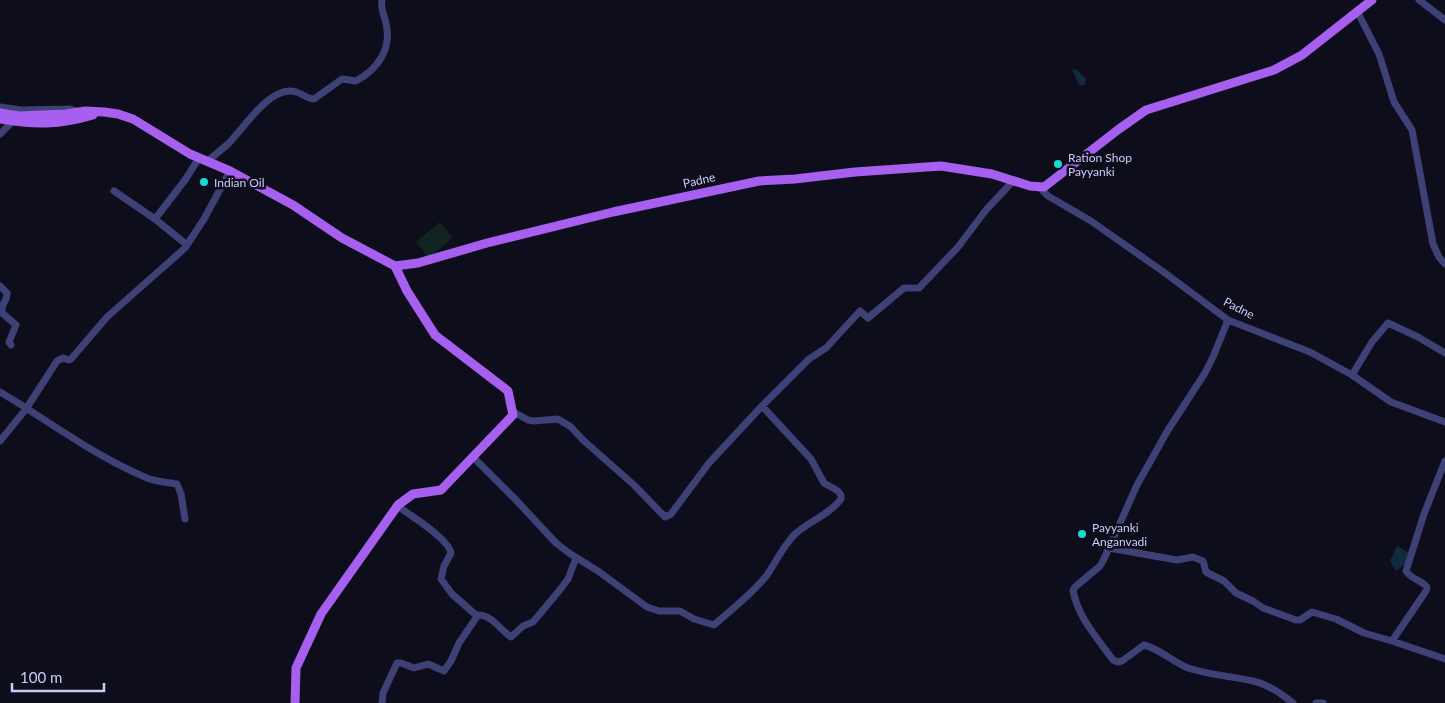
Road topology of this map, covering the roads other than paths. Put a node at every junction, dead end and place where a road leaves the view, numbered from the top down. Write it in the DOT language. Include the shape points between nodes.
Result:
graph roads {
  1 [pos="382,0"];
  2 [pos="1372,0"];
  3 [pos="1419,0"];
  4 [pos="1357,11"];
  5 [pos="1445,20"];
  6 [pos="0,107"];
  7 [pos="82,112"];
  8 [pos="104,112"];
  9 [pos="0,113"];
  10 [pos="0,120"];
  11 [pos="12,122"];
  12 [pos="0,134"];
  13 [pos="203,160"];
  14 [pos="230,171"];
  15 [pos="1014,180"];
  16 [pos="1039,187"];
  17 [pos="114,192"];
  18 [pos="155,218"];
  19 [pos="187,245"];
  20 [pos="1445,264"];
  21 [pos="395,266"];
  22 [pos="0,286"];
  23 [pos="1228,320"];
  24 [pos="11,345"];
  25 [pos="1445,352"];
  26 [pos="1352,375"];
  27 [pos="0,392"];
  28 [pos="762,406"];
  29 [pos="26,409"];
  30 [pos="512,411"];
  31 [pos="1445,422"];
  32 [pos="0,441"];
  33 [pos="473,457"];
  34 [pos="1445,461"];
  35 [pos="397,506"];
  36 [pos="185,519"];
  37 [pos="1109,548"];
  38 [pos="576,558"];
  39 [pos="477,616"];
  40 [pos="1392,641"];
  41 [pos="1445,659"];
  42 [pos="295,703"];
  43 [pos="382,703"];
  44 [pos="1293,703"];
  45 [pos="1316,703"];
  46 [pos="1323,703"];
  1 -- 13 [label="street" via="388,36 385,52 374,69 356,81 342,79 314,99 295,91 276,94 227,144"];
  2 -- 4 [label="main road"];
  3 -- 5 [label="street"];
  4 -- 16 [label="main road" via="1302,55 1274,70 1146,110 1050,183"];
  4 -- 20 [label="street" via="1379,54 1394,102 1412,130 1433,244"];
  6 -- 7 [label="street"];
  7 -- 8 [label="main road"];
  7 -- 9 [label="main road" via="19,116"];
  8 -- 11 [label="main road" via="71,122"];
  8 -- 13 [label="main road" via="133,119"];
  10 -- 11 [label="main road"];
  11 -- 12 [label="street"];
  13 -- 14 [label="main road"];
  13 -- 18 [label="street"];
  14 -- 19 [label="street"];
  14 -- 21 [label="main road" via="293,205 354,246"];
  15 -- 16 [label="main road, Padne"];
  15 -- 21 [label="main road, Padne" via="941,166 758,181 613,212 496,240 418,263"];
  15 -- 28 [label="street" via="919,288 904,288 868,318 860,311 826,348 809,359"];
  16 -- 23 [label="street, Padne"];
  17 -- 18 [label="street"];
  18 -- 19 [label="street"];
  19 -- 29 [label="street" via="107,317 71,359 57,361"];
  21 -- 30 [label="main road" via="435,335 508,391"];
  22 -- 24 [label="street" via="8,296 1,306 2,313 16,325"];
  23 -- 26 [label="street, Padne" via="1310,352"];
  23 -- 37 [label="street" via="1205,373 1137,485"];
  25 -- 26 [label="street" via="1388,323"];
  26 -- 31 [label="street, Padne" via="1391,402"];
  27 -- 29 [label="street"];
  28 -- 30 [label="street" via="709,463 676,509 665,517 571,427 558,419 528,420"];
  28 -- 38 [label="street" via="811,459 824,483 838,491 841,499 822,517 796,534 766,576 714,625 694,620 680,611 658,611 647,606"];
  29 -- 32 [label="street"];
  29 -- 36 [label="street" via="115,463 148,479 177,484"];
  30 -- 33 [label="main road" via="513,415"];
  33 -- 35 [label="main road" via="441,490 413,494"];
  33 -- 38 [label="street" via="556,543"];
  34 -- 40 [label="street" via="1406,571 1424,584 1426,591"];
  35 -- 39 [label="street" via="448,546 451,553 441,579 452,594"];
  35 -- 42 [label="main road" via="321,614 296,668"];
  37 -- 40 [label="street" via="1177,560 1198,558 1203,561 1206,572 1262,608 1296,620 1312,612"];
  37 -- 44 [label="street" via="1100,566 1073,590 1076,603 1113,660 1122,661 1144,645 1150,646 1189,668 1254,681"];
  38 -- 39 [label="street" via="559,591 533,622 513,636 510,637 488,616"];
  39 -- 43 [label="street" via="444,671 428,664 414,668 397,663 383,693"];
  40 -- 41 [label="street"];
  45 -- 46 [label="street"];
}
